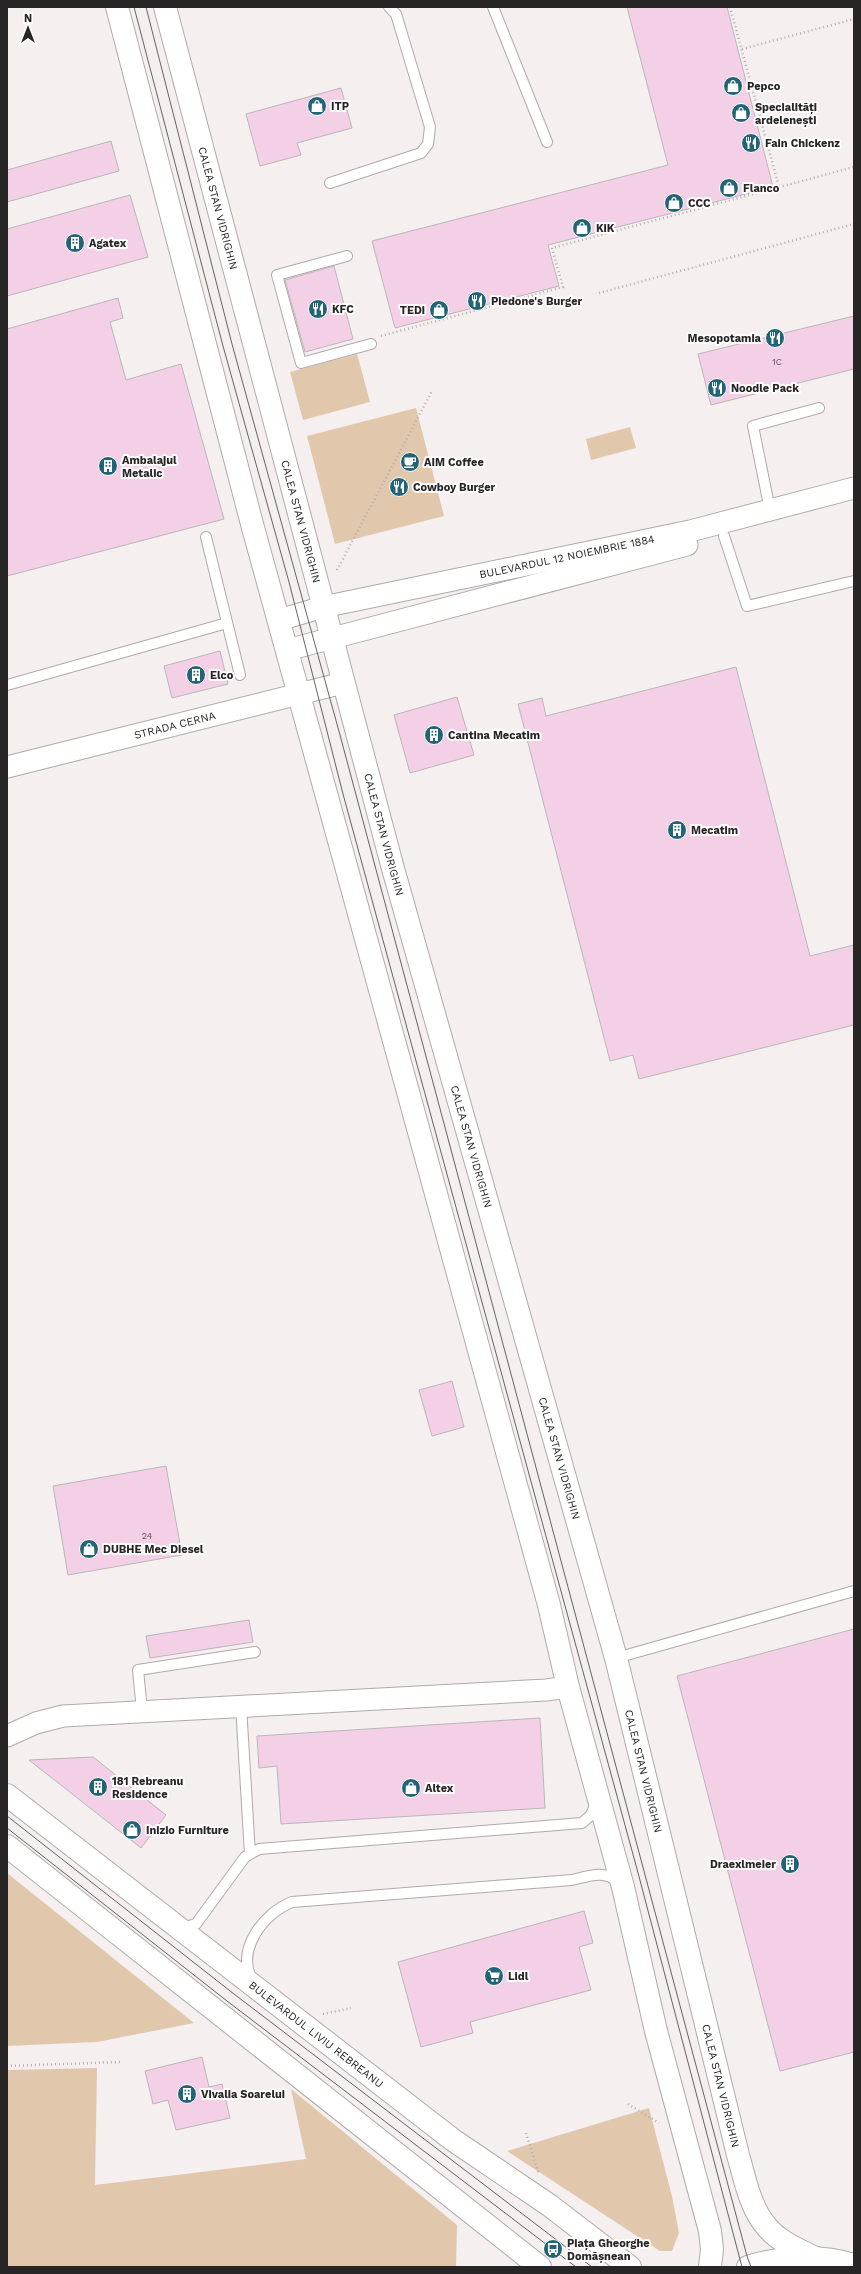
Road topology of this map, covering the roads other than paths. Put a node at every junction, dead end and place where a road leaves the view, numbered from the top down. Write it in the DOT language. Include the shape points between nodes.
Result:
graph roads {
  1 [pos="117,7"];
  2 [pos="165,7"];
  3 [pos="389,7"];
  4 [pos="493,7"];
  5 [pos="547,142"];
  6 [pos="330,184"];
  7 [pos="347,256"];
  8 [pos="374,340"];
  9 [pos="819,408"];
  10 [pos="854,488"];
  11 [pos="854,502"];
  12 [pos="770,510"];
  13 [pos="724,536"];
  14 [pos="206,537"];
  15 [pos="854,581"];
  16 [pos="323,607"];
  17 [pos="279,620"];
  18 [pos="227,623"];
  19 [pos="331,638"];
  20 [pos="287,650"];
  21 [pos="240,674"];
  22 [pos="343,683"];
  23 [pos="7,685"];
  24 [pos="300,694"];
  25 [pos="7,768"];
  26 [pos="854,1591"];
  27 [pos="254,1652"];
  28 [pos="616,1658"];
  29 [pos="568,1686"];
  30 [pos="241,1706"];
  31 [pos="142,1711"];
  32 [pos="7,1736"];
  33 [pos="7,1794"];
  34 [pos="600,1798"];
  35 [pos="7,1846"];
  36 [pos="250,1854"];
  37 [pos="624,1888"];
  38 [pos="182,1928"];
  39 [pos="254,1986"];
  40 [pos="817,2259"];
  41 [pos="854,2265"];
  42 [pos="540,2267"];
  43 [pos="630,2267"];
  44 [pos="710,2267"];
  45 [pos="748,2267"];
  1 -- 17 [label="main road"];
  2 -- 16 [label="main road, CALEA STAN VIDRIGHIN"];
  3 -- 6 [label="lane" via="396,14 430,127 430,140 421,153"];
  4 -- 5 [label="lane"];
  7 -- 8 [label="lane" via="277,275 300,362"];
  9 -- 12 [label="lane" via="753,426"];
  10 -- 12 [label="street, BULEVARDUL 12 NOIEMBRIE 1884"];
  11 -- 13 [label="street, BULEVARDUL 12 NOIEMBRIE 1884"];
  12 -- 16 [label="street, BULEVARDUL 12 NOIEMBRIE 1884" via="690,531"];
  13 -- 15 [label="lane" via="747,606"];
  13 -- 19 [label="street, BULEVARDUL 12 NOIEMBRIE 1884"];
  14 -- 18 [label="lane"];
  16 -- 17 [label="street, BULEVARDUL 12 NOIEMBRIE 1884"];
  16 -- 19 [label="main road, CALEA STAN VIDRIGHIN"];
  17 -- 20 [label="main road"];
  18 -- 21 [label="lane"];
  18 -- 23 [label="lane"];
  19 -- 20 [label="street, BULEVARDUL 12 NOIEMBRIE 1884"];
  19 -- 22 [label="main road, CALEA STAN VIDRIGHIN"];
  20 -- 24 [label="main road"];
  22 -- 24 [label="street, STRADA CERNA"];
  22 -- 28 [label="main road, CALEA STAN VIDRIGHIN"];
  24 -- 25 [label="street, STRADA CERNA"];
  24 -- 29 [label="main road" via="523,1507"];
  26 -- 28 [label="lane"];
  27 -- 31 [label="lane" via="138,1670"];
  28 -- 40 [label="main road, CALEA STAN VIDRIGHIN" via="747,2188 755,2209 767,2228 783,2241"];
  29 -- 30 [label="street" via="546,1690"];
  29 -- 34 [label="main road"];
  30 -- 31 [label="street"];
  30 -- 36 [label="lane"];
  31 -- 32 [label="street" via="63,1716 36,1723"];
  33 -- 38 [label="main road, BULEVARDUL LIVIU REBREANU"];
  34 -- 36 [label="lane" via="590,1816 582,1823 276,1846 259,1849"];
  34 -- 37 [label="main road"];
  35 -- 42 [label="main road"];
  36 -- 38 [label="lane" via="245,1857 196,1924"];
  37 -- 39 [label="lane" via="614,1878 596,1874 572,1880 292,1902 279,1907 268,1918 248,1947 246,1963"];
  37 -- 44 [label="main road" via="656,2031 710,2231"];
  38 -- 39 [label="main road, BULEVARDUL LIVIU REBREANU"];
  39 -- 43 [label="main road, BULEVARDUL LIVIU REBREANU" via="454,2140 549,2205"];
  40 -- 41 [label="main road"];
  40 -- 45 [label="main road" via="783,2260"];
}
